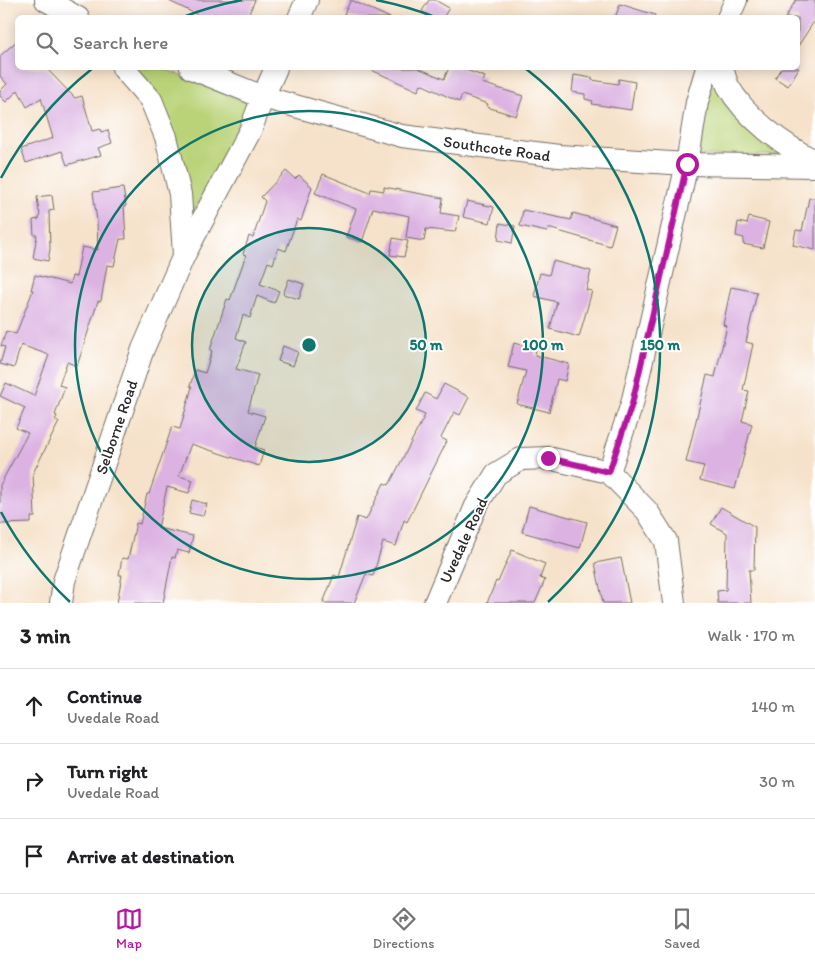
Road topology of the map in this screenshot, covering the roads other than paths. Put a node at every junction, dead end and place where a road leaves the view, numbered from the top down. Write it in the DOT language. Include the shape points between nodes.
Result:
graph roads {
  1 [pos="46,0"];
  2 [pos="307,0"];
  3 [pos="736,0"];
  4 [pos="72,15"];
  5 [pos="300,15"];
  6 [pos="729,15"];
  7 [pos="125,70"];
  8 [pos="195,70"];
  9 [pos="275,70"];
  10 [pos="706,70"];
  11 [pos="723,70"];
  12 [pos="263,97"];
  13 [pos="815,161"];
  14 [pos="687,164"];
  15 [pos="815,166"];
  16 [pos="184,255"];
  17 [pos="609,472"];
  18 [pos="60,603"];
  19 [pos="435,603"];
  20 [pos="674,603"];
  1 -- 4 [label="street"];
  2 -- 5 [label="street"];
  3 -- 6 [label="street"];
  7 -- 16 [label="street, Selborne Road" via="150,100 166,138 180,194"];
  8 -- 12 [label="street, Southcote Road"];
  9 -- 12 [label="street, Selborne Road"];
  10 -- 14 [label="street" via="697,102"];
  11 -- 13 [label="street" via="728,86 757,121 789,147"];
  12 -- 14 [label="street, Southcote Road" via="402,136 559,156"];
  12 -- 16 [label="street, Selborne Road" via="250,131"];
  14 -- 15 [label="street, Southcote Road"];
  14 -- 17 [label="street" via="632,404"];
  16 -- 18 [label="street, Selborne Road" via="143,348 64,581"];
  17 -- 19 [label="street, Uvedale Road" via="548,458 522,459 496,474 476,506"];
  17 -- 20 [label="street" via="647,511 666,541"];
}
